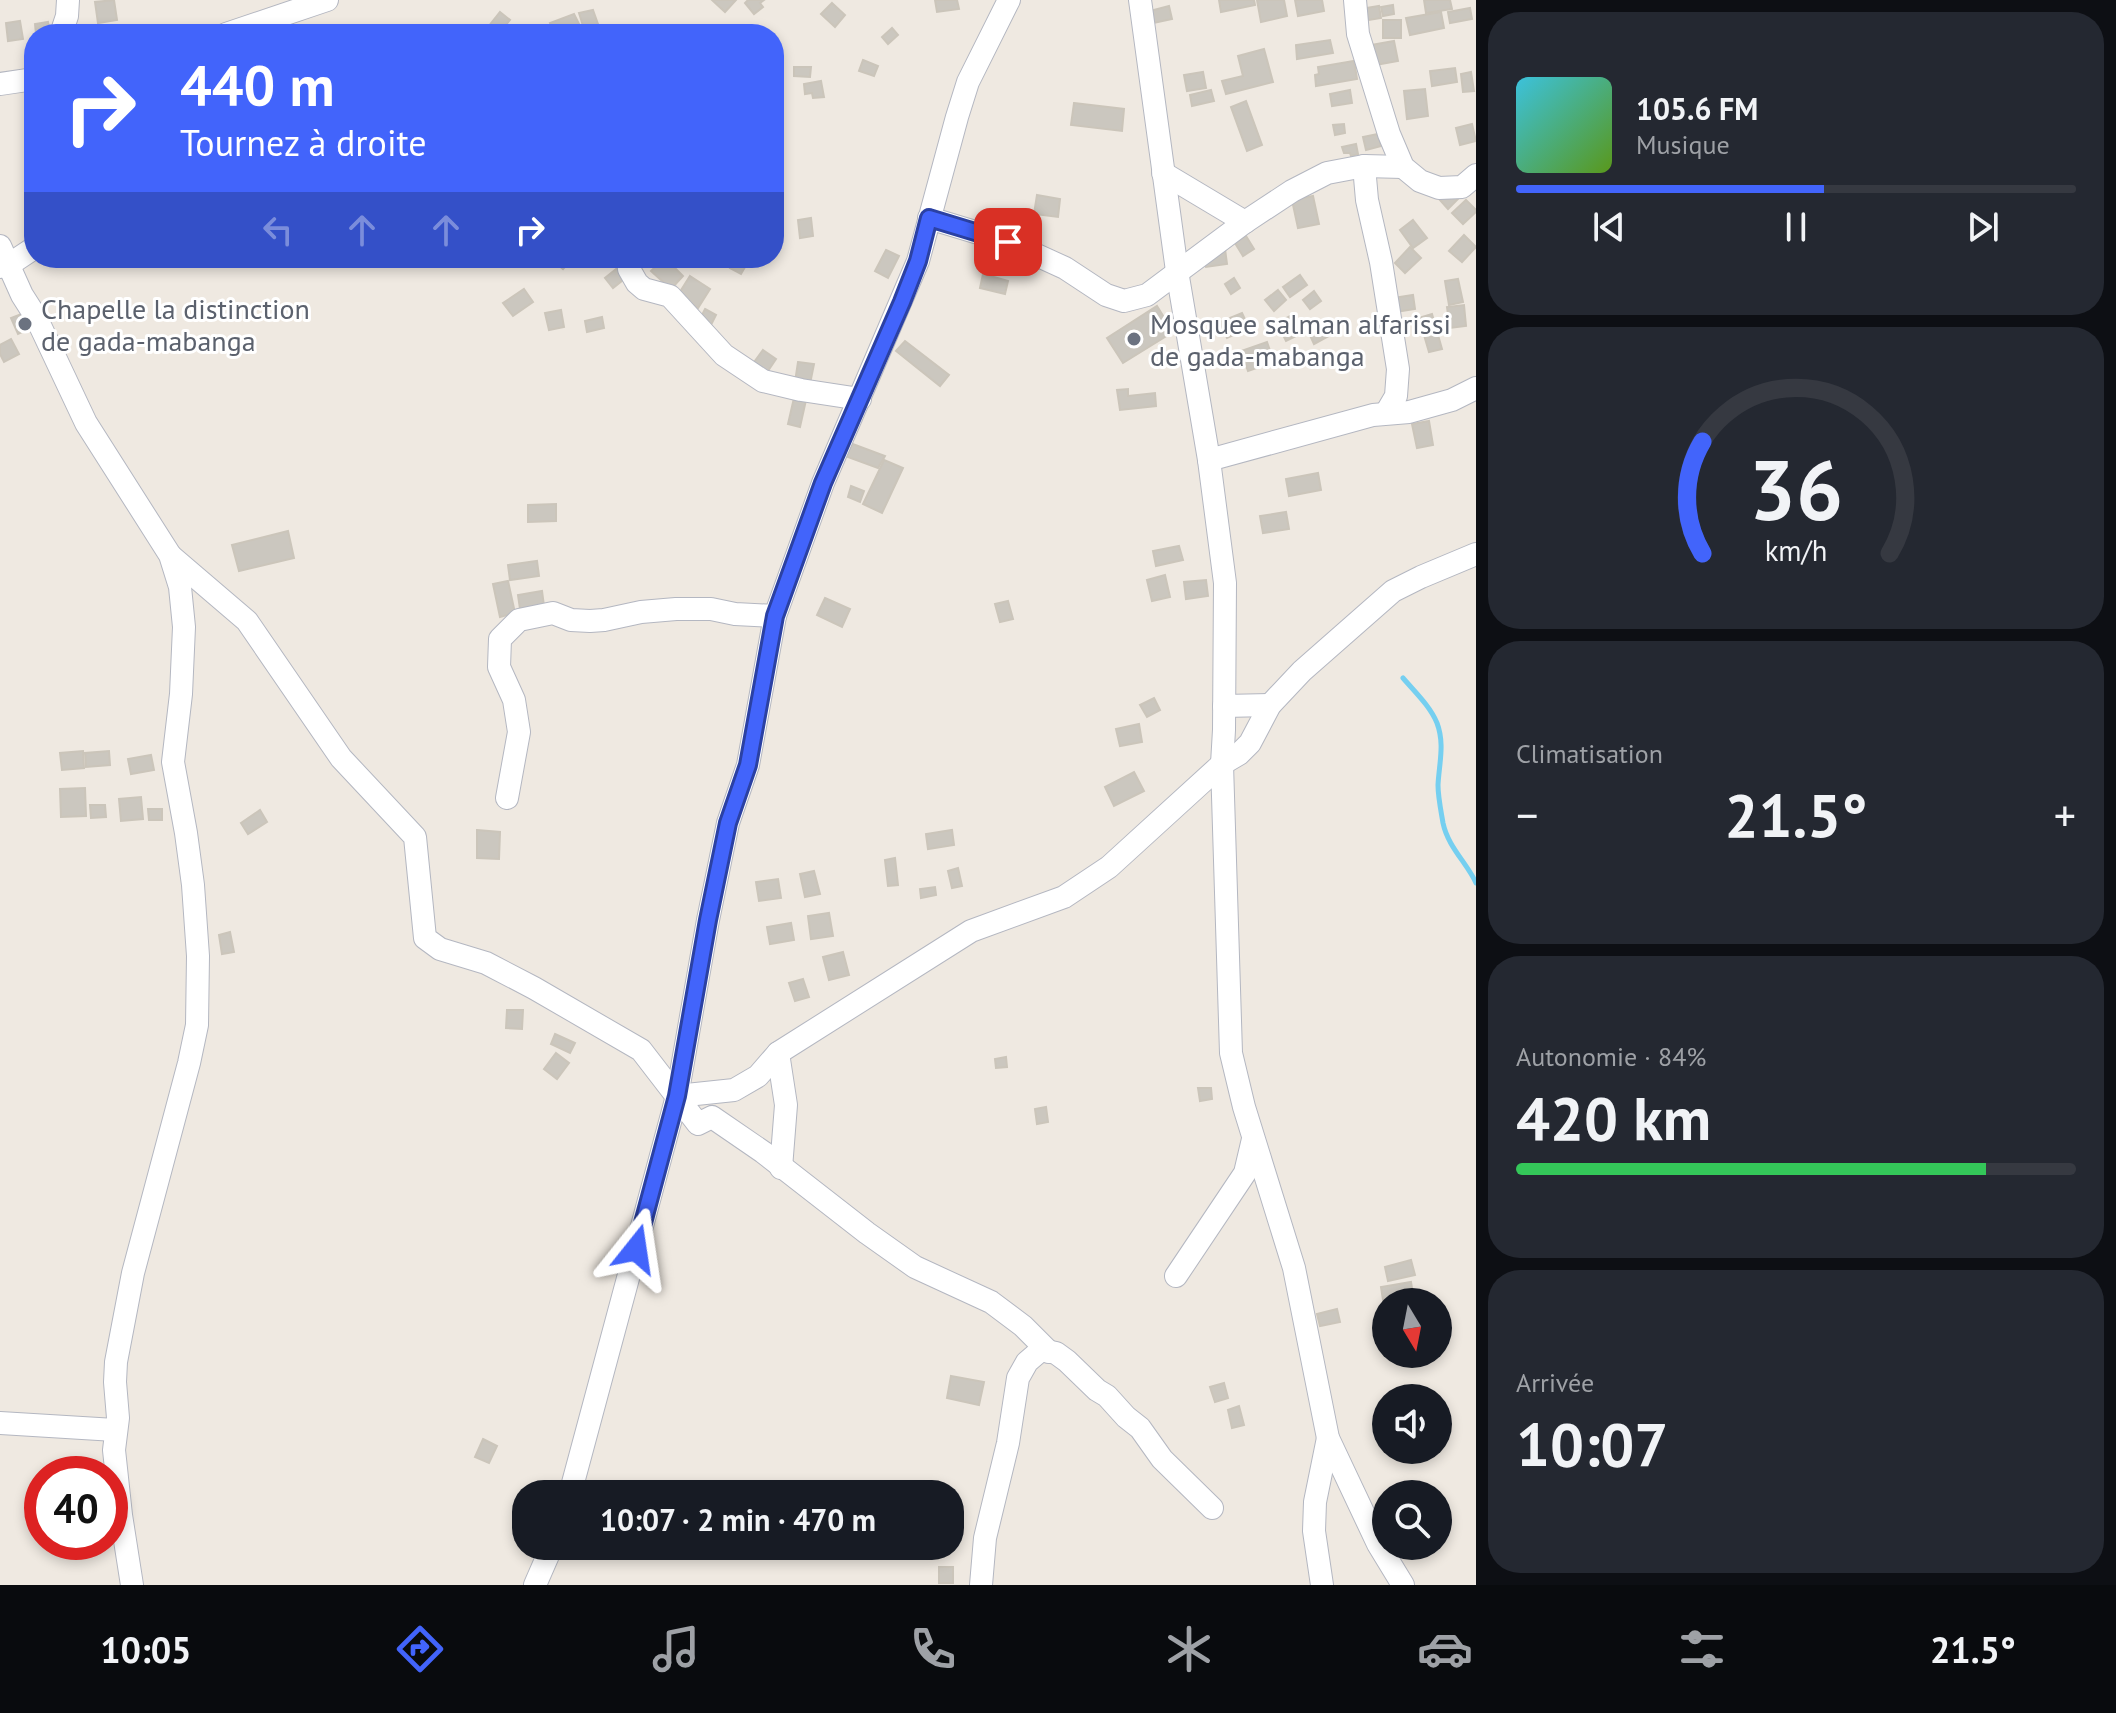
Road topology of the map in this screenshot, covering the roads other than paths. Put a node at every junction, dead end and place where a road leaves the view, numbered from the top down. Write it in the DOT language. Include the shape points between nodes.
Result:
graph roads {
  1 [pos="68,0"];
  2 [pos="327,0"];
  3 [pos="1009,0"];
  4 [pos="1140,0"];
  5 [pos="1355,0"];
  6 [pos="64,24"];
  7 [pos="256,24"];
  8 [pos="24,80"];
  9 [pos="0,84"];
  10 [pos="1364,166"];
  11 [pos="1403,167"];
  12 [pos="1163,173"];
  13 [pos="1476,175"];
  14 [pos="929,218"];
  15 [pos="1245,222"];
  16 [pos="24,252"];
  17 [pos="3,259"];
  18 [pos="629,268"];
  19 [pos="1177,271"];
  20 [pos="1476,388"];
  21 [pos="860,399"];
  22 [pos="1386,413"];
  23 [pos="1209,460"];
  24 [pos="1476,554"];
  25 [pos="170,555"];
  26 [pos="775,616"];
  27 [pos="1270,705"];
  28 [pos="1224,706"];
  29 [pos="1222,764"];
  30 [pos="507,798"];
  31 [pos="778,1053"];
  32 [pos="677,1096"];
  33 [pos="1254,1138"];
  34 [pos="781,1168"];
  35 [pos="1176,1276"];
  36 [pos="1049,1352"];
  37 [pos="0,1423"];
  38 [pos="115,1430"];
  39 [pos="1328,1438"];
  40 [pos="574,1480"];
  41 [pos="1212,1508"];
  42 [pos="546,1560"];
  43 [pos="132,1585"];
  44 [pos="535,1585"];
  45 [pos="981,1585"];
  46 [pos="1322,1585"];
  47 [pos="1403,1585"];
  1 -- 6 [label="street"];
  2 -- 7 [label="street"];
  3 -- 14 [label="street" via="968,82"];
  4 -- 12 [label="street"];
  5 -- 11 [label="street" via="1358,34"];
  8 -- 9 [label="street"];
  10 -- 11 [label="street"];
  10 -- 15 [label="street" via="1327,173"];
  10 -- 22 [label="street" via="1398,369 1396,396"];
  11 -- 13 [label="street" via="1439,188 1462,187"];
  12 -- 15 [label="street"];
  12 -- 19 [label="street"];
  14 -- 19 [label="street" via="1008,242 1124,301 1147,295"];
  14 -- 21 [label="street" via="918,261"];
  15 -- 19 [label="street"];
  16 -- 17 [label="street"];
  17 -- 25 [label="street" via="86,423"];
  18 -- 21 [label="street" via="644,289 670,296 724,355 763,381"];
  19 -- 23 [label="street"];
  20 -- 22 [label="street" via="1409,412"];
  21 -- 26 [label="street"];
  22 -- 23 [label="street"];
  23 -- 28 [label="street" via="1225,583"];
  24 -- 27 [label="street" via="1393,591"];
  25 -- 32 [label="street" via="247,621 341,758 415,837 425,938 440,949 486,963 641,1050"];
  25 -- 38 [label="street" via="184,627 173,762 193,885 197,1025 133,1273 115,1382"];
  26 -- 30 [label="street" via="676,609 604,620 571,620 553,613 519,620 500,639 499,667 514,700 519,732"];
  26 -- 32 [label="street" via="748,765 728,823 708,920"];
  27 -- 28 [label="street"];
  27 -- 29 [label="street" via="1250,743"];
  28 -- 29 [label="street"];
  29 -- 31 [label="street" via="1109,867 1064,897 971,931"];
  29 -- 33 [label="street" via="1231,1053"];
  31 -- 32 [label="street" via="758,1076 734,1090"];
  31 -- 34 [label="street" via="786,1105"];
  32 -- 34 [label="street" via="698,1124 712,1117"];
  32 -- 40 [label="street"];
  33 -- 35 [label="street" via="1245,1173"];
  33 -- 39 [label="street" via="1294,1268"];
  34 -- 36 [label="street" via="915,1267 991,1302"];
  36 -- 41 [label="street" via="1107,1396"];
  36 -- 45 [label="street" via="1041,1350 1018,1378 985,1538"];
  37 -- 38 [label="street"];
  38 -- 43 [label="street"];
  39 -- 46 [label="street" via="1315,1502"];
  39 -- 47 [label="street"];
  42 -- 44 [label="street"];
}
